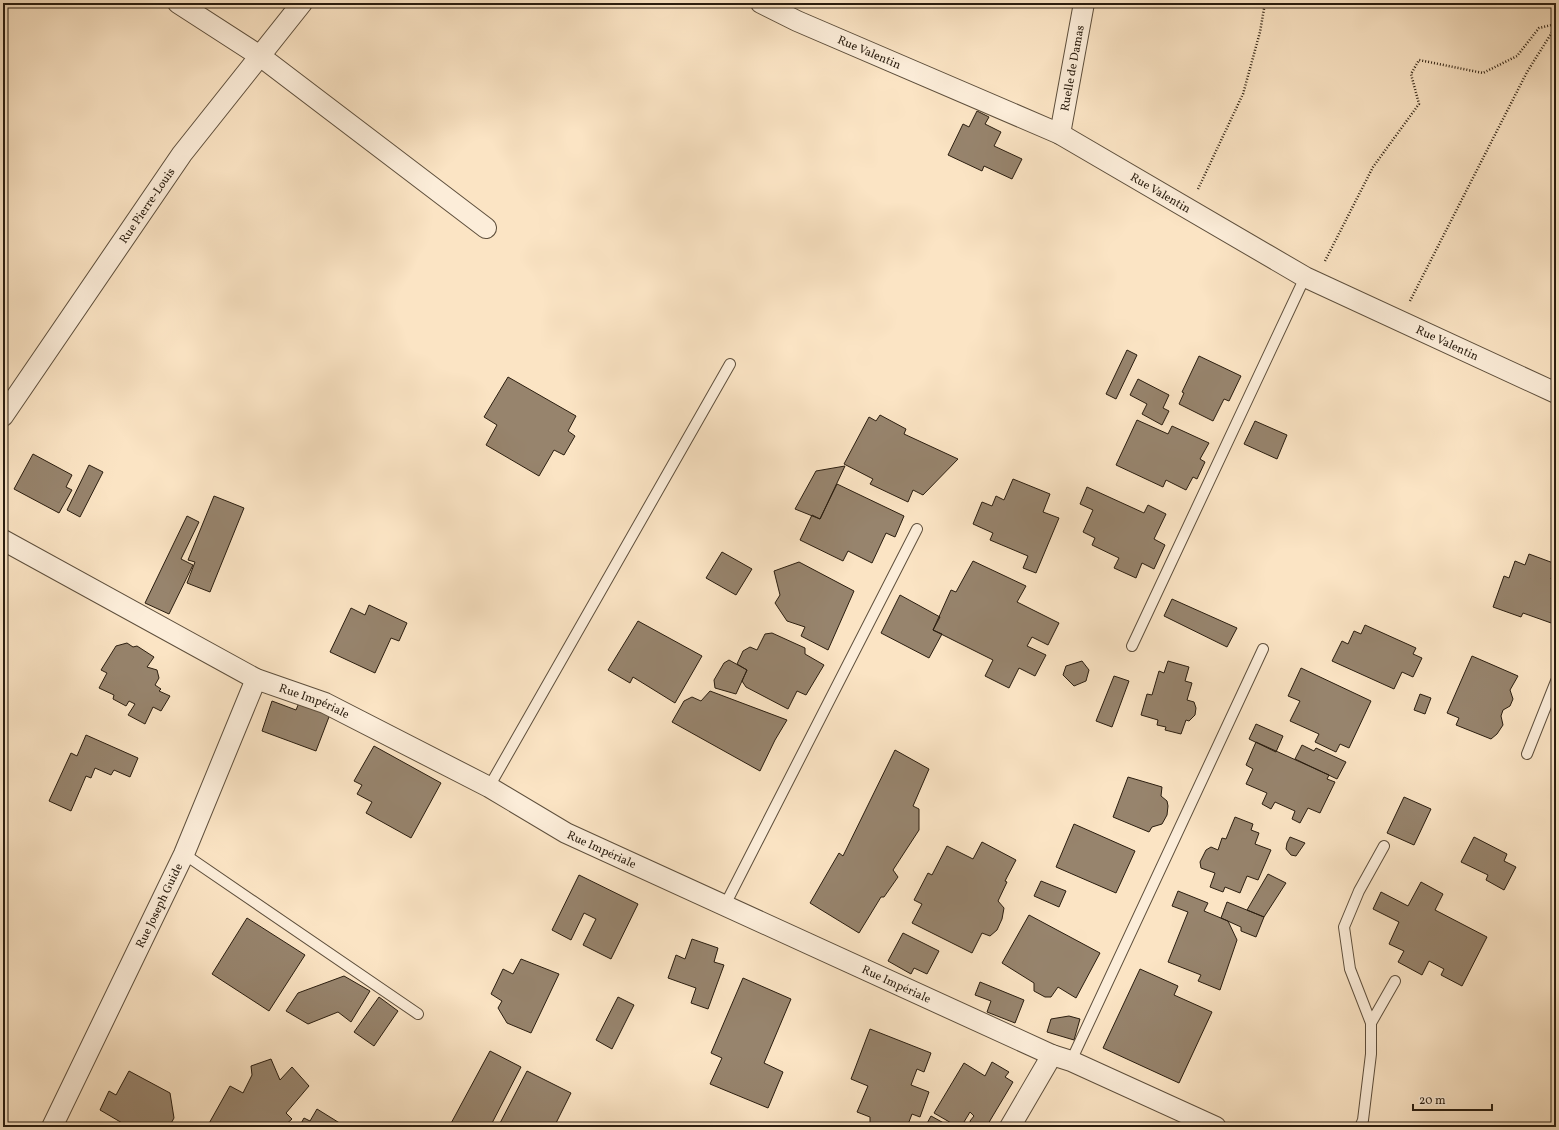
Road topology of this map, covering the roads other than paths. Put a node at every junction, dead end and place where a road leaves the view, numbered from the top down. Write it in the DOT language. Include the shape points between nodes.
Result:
graph roads {
  1 [pos="178,3"];
  2 [pos="302,3"];
  3 [pos="761,3"];
  4 [pos="1084,3"];
  5 [pos="260,56"];
  6 [pos="1060,134"];
  7 [pos="486,228"];
  8 [pos="1310,279"];
  9 [pos="730,364"];
  10 [pos="1556,392"];
  11 [pos="3,416"];
  12 [pos="917,529"];
  13 [pos="3,540"];
  14 [pos="1132,646"];
  15 [pos="1263,649"];
  16 [pos="256,678"];
  17 [pos="1556,681"];
  18 [pos="1527,754"];
  19 [pos="489,787"];
  20 [pos="1384,846"];
  21 [pos="184,854"];
  22 [pos="725,905"];
  23 [pos="1395,981"];
  24 [pos="418,1014"];
  25 [pos="1371,1023"];
  26 [pos="1052,1055"];
  27 [pos="1071,1062"];
  28 [pos="52,1127"];
  29 [pos="1010,1127"];
  30 [pos="1216,1127"];
  31 [pos="1360,1127"];
  1 -- 5 [label="street"];
  2 -- 5 [label="street, Rue Pierre-Louis"];
  3 -- 6 [label="street, Rue Valentin" via="797,21"];
  4 -- 6 [label="street, Ruelle de Damas"];
  5 -- 7 [label="street"];
  5 -- 11 [label="street, Rue Pierre-Louis" via="182,154"];
  6 -- 8 [label="street, Rue Valentin"];
  8 -- 10 [label="street, Rue Valentin"];
  8 -- 14 [label="lane"];
  9 -- 19 [label="lane"];
  12 -- 22 [label="lane"];
  13 -- 16 [label="street, Rue Impériale"];
  15 -- 27 [label="lane"];
  16 -- 19 [label="street, Rue Impériale" via="325,703"];
  16 -- 21 [label="street, Rue Joseph Guide"];
  17 -- 18 [label="lane"];
  19 -- 22 [label="street, Rue Impériale" via="566,833"];
  20 -- 25 [label="lane" via="1359,891 1344,927 1350,969"];
  21 -- 24 [label="lane"];
  21 -- 28 [label="street, Rue Joseph Guide"];
  22 -- 26 [label="street, Rue Impériale"];
  23 -- 25 [label="lane"];
  25 -- 31 [label="lane" via="1371,1054"];
  26 -- 27 [label="street, Rue Impériale"];
  26 -- 29 [label="street"];
  27 -- 30 [label="street, Rue Impériale"];
}
